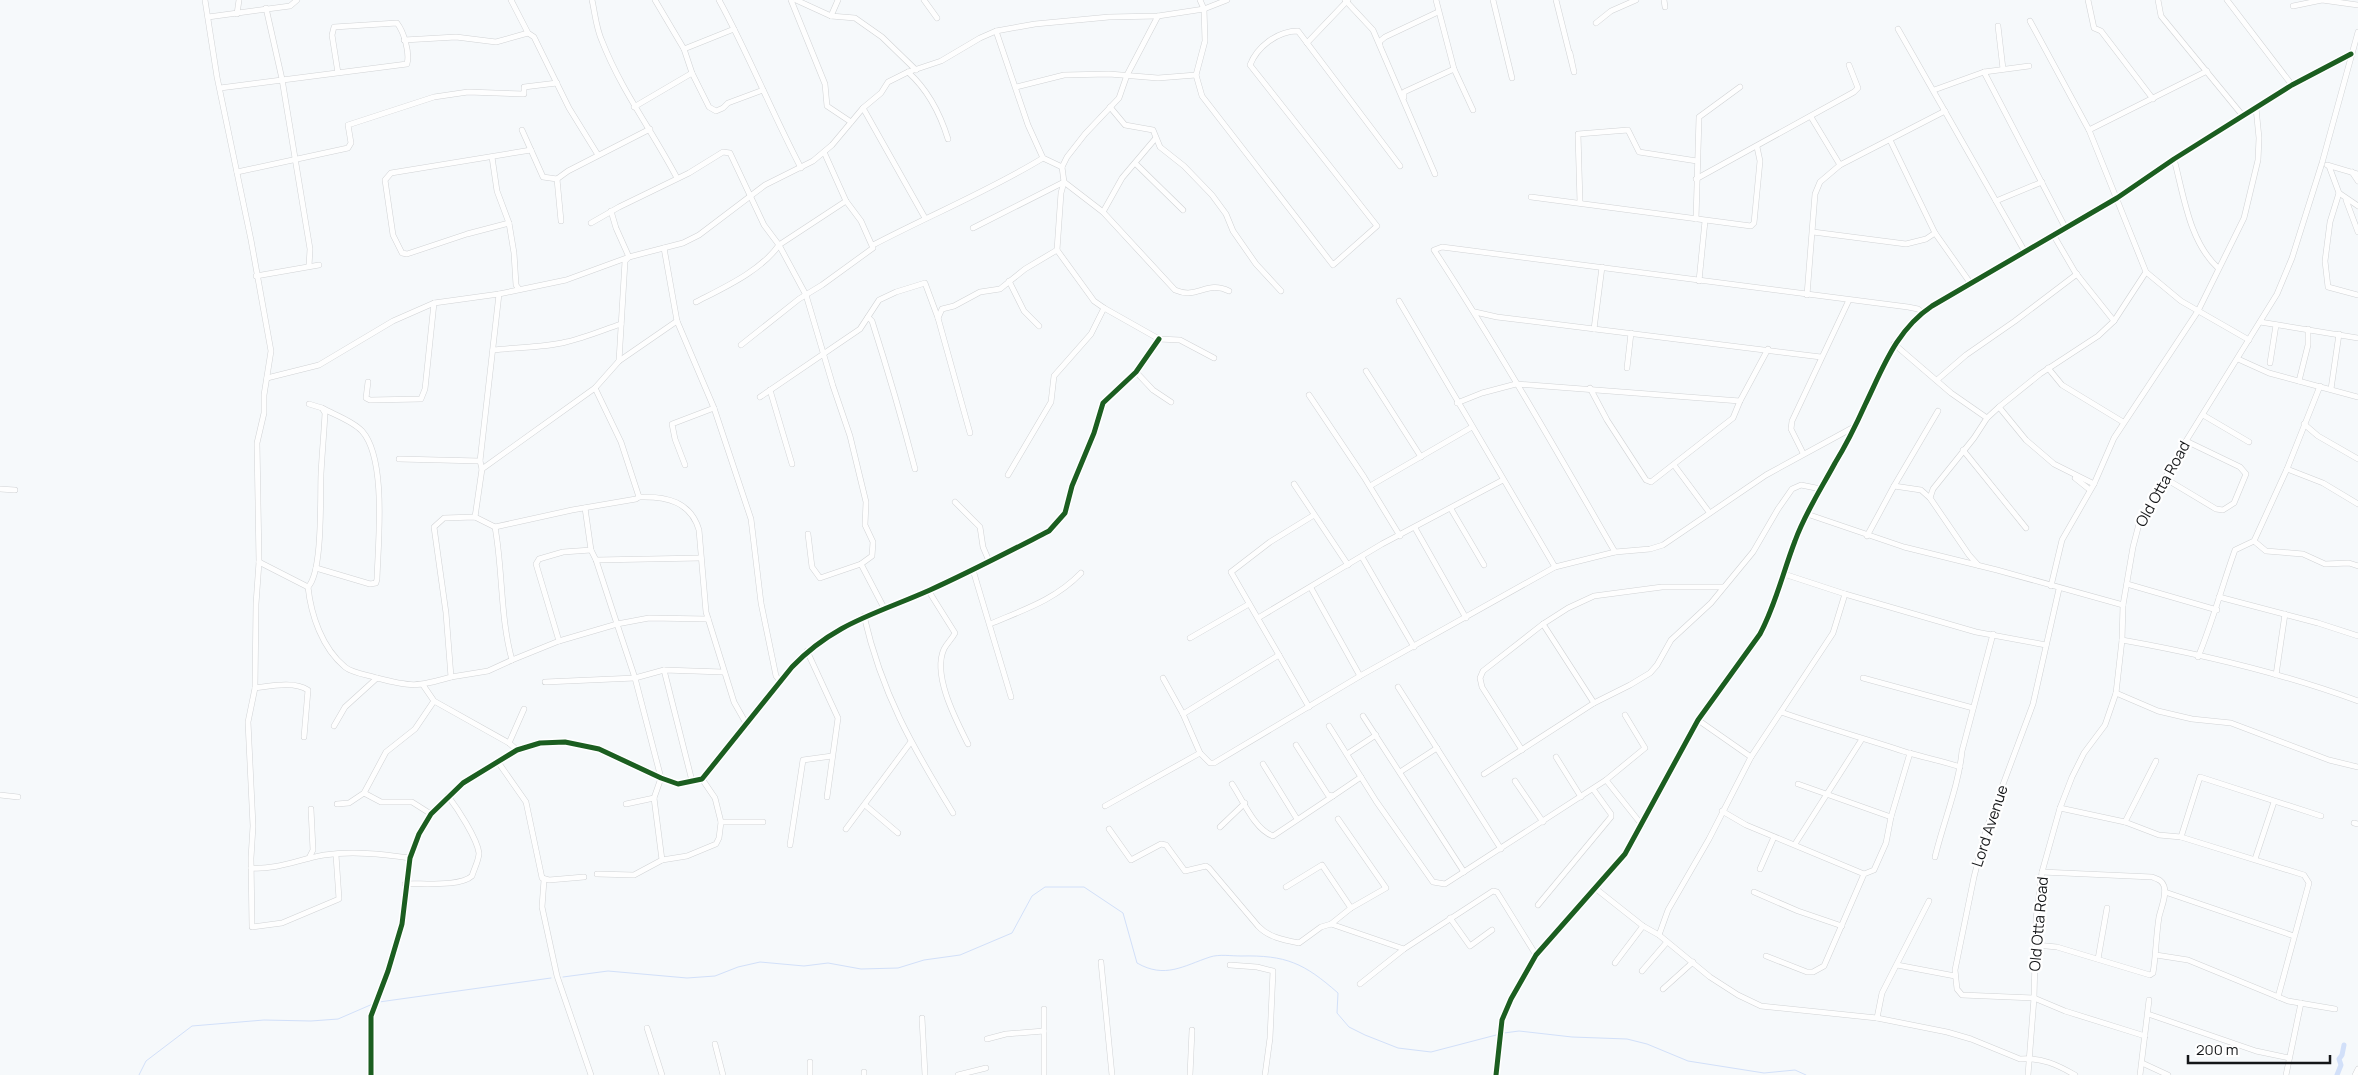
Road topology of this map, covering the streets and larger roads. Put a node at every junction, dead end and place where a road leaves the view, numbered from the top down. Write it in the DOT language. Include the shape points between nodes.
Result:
graph roads {
  1 [pos="205,0"];
  2 [pos="239,0"];
  3 [pos="297,0"];
  4 [pos="511,0"];
  5 [pos="592,0"];
  6 [pos="655,0"];
  7 [pos="719,0"];
  8 [pos="791,0"];
  9 [pos="796,0"];
  10 [pos="838,0"];
  11 [pos="924,0"];
  12 [pos="1200,0"];
  13 [pos="1227,0"];
  14 [pos="1436,0"];
  15 [pos="1493,0"];
  16 [pos="1556,0"];
  17 [pos="1636,0"];
  18 [pos="1664,0"];
  19 [pos="2088,0"];
  20 [pos="2158,0"];
  21 [pos="2226,0"];
  22 [pos="1346,1"];
  23 [pos="2358,5"];
  24 [pos="2293,6"];
  25 [pos="1665,7"];
  26 [pos="266,8"];
  27 [pos="1204,10"];
  28 [pos="1438,12"];
  29 [pos="237,14"];
  30 [pos="831,16"];
  31 [pos="1158,16"];
  32 [pos="208,17"];
  33 [pos="937,18"];
  34 [pos="2030,20"];
  35 [pos="1596,22"];
  36 [pos="1998,26"];
  37 [pos="1898,28"];
  38 [pos="734,29"];
  39 [pos="996,31"];
  40 [pos="2358,32"];
  41 [pos="528,33"];
  42 [pos="404,40"];
  43 [pos="1307,42"];
  44 [pos="1381,48"];
  45 [pos="684,49"];
  46 [pos="1570,53"];
  47 [pos="2351,54"];
  48 [pos="1849,64"];
  49 [pos="2029,66"];
  50 [pos="1454,69"];
  51 [pos="2003,69"];
  52 [pos="916,70"];
  53 [pos="2207,71"];
  54 [pos="908,72"];
  55 [pos="1984,72"];
  56 [pos="338,73"];
  57 [pos="692,73"];
  58 [pos="1127,75"];
  59 [pos="1196,75"];
  60 [pos="1512,78"];
  61 [pos="282,79"];
  62 [pos="557,83"];
  63 [pos="2292,85"];
  64 [pos="1016,87"];
  65 [pos="1740,87"];
  66 [pos="220,88"];
  67 [pos="763,90"];
  68 [pos="1934,90"];
  69 [pos="2154,98"];
  70 [pos="1404,99"];
  71 [pos="634,107"];
  72 [pos="1110,107"];
  73 [pos="863,108"];
  74 [pos="2256,108"];
  75 [pos="1473,110"];
  76 [pos="1945,111"];
  77 [pos="2243,116"];
  78 [pos="1811,117"];
  79 [pos="851,122"];
  80 [pos="650,129"];
  81 [pos="522,130"];
  82 [pos="2089,130"];
  83 [pos="948,139"];
  84 [pos="1155,139"];
  85 [pos="1890,140"];
  86 [pos="1757,147"];
  87 [pos="531,150"];
  88 [pos="824,152"];
  89 [pos="598,155"];
  90 [pos="492,157"];
  91 [pos="1043,158"];
  92 [pos="2174,159"];
  93 [pos="294,160"];
  94 [pos="1697,161"];
  95 [pos="1134,163"];
  96 [pos="2322,163"];
  97 [pos="1840,165"];
  98 [pos="1400,166"];
  99 [pos="2329,166"];
  100 [pos="1062,167"];
  101 [pos="801,168"];
  102 [pos="237,172"];
  103 [pos="2355,173"];
  104 [pos="1435,174"];
  105 [pos="677,178"];
  106 [pos="557,179"];
  107 [pos="1696,179"];
  108 [pos="2358,181"];
  109 [pos="1064,182"];
  110 [pos="2042,182"];
  111 [pos="2339,193"];
  112 [pos="750,196"];
  113 [pos="1531,197"];
  114 [pos="2117,198"];
  115 [pos="2346,200"];
  116 [pos="1996,201"];
  117 [pos="846,202"];
  118 [pos="1580,203"];
  119 [pos="2358,206"];
  120 [pos="1184,210"];
  121 [pos="611,211"];
  122 [pos="1102,212"];
  123 [pos="925,218"];
  124 [pos="1696,219"];
  125 [pos="561,221"];
  126 [pos="1705,221"];
  127 [pos="509,223"];
  128 [pos="591,223"];
  129 [pos="973,228"];
  130 [pos="2066,229"];
  131 [pos="1813,232"];
  132 [pos="2358,232"];
  133 [pos="1934,233"];
  134 [pos="2054,236"];
  135 [pos="779,245"];
  136 [pos="873,246"];
  137 [pos="664,248"];
  138 [pos="1057,250"];
  139 [pos="2025,252"];
  140 [pos="630,257"];
  141 [pos="309,266"];
  142 [pos="319,266"];
  143 [pos="1602,267"];
  144 [pos="2218,268"];
  145 [pos="2146,272"];
  146 [pos="2077,274"];
  147 [pos="256,276"];
  148 [pos="1009,281"];
  149 [pos="1699,281"];
  150 [pos="1971,284"];
  151 [pos="518,287"];
  152 [pos="1229,291"];
  153 [pos="1281,292"];
  154 [pos="500,294"];
  155 [pos="806,295"];
  156 [pos="1807,295"];
  157 [pos="2358,295"];
  158 [pos="1849,300"];
  159 [pos="1399,301"];
  160 [pos="696,302"];
  161 [pos="434,303"];
  162 [pos="1104,308"];
  163 [pos="2198,311"];
  164 [pos="1474,312"];
  165 [pos="1922,313"];
  166 [pos="868,317"];
  167 [pos="938,318"];
  168 [pos="677,321"];
  169 [pos="2114,321"];
  170 [pos="2260,322"];
  171 [pos="620,324"];
  172 [pos="2276,325"];
  173 [pos="1039,326"];
  174 [pos="1594,329"];
  175 [pos="2308,329"];
  176 [pos="1631,333"];
  177 [pos="2339,334"];
  178 [pos="2358,338"];
  179 [pos="1159,339"];
  180 [pos="2249,340"];
  181 [pos="1894,344"];
  182 [pos="741,345"];
  183 [pos="1768,349"];
  184 [pos="493,350"];
  185 [pos="825,354"];
  186 [pos="1821,357"];
  187 [pos="1214,358"];
  188 [pos="2238,359"];
  189 [pos="619,361"];
  190 [pos="2270,363"];
  191 [pos="1627,368"];
  192 [pos="2048,368"];
  193 [pos="1136,372"];
  194 [pos="1366,372"];
  195 [pos="267,378"];
  196 [pos="1937,380"];
  197 [pos="2299,381"];
  198 [pos="368,382"];
  199 [pos="1516,384"];
  200 [pos="2320,386"];
  201 [pos="595,388"];
  202 [pos="1590,388"];
  203 [pos="2331,389"];
  204 [pos="770,390"];
  205 [pos="1309,395"];
  206 [pos="760,397"];
  207 [pos="2358,397"];
  208 [pos="1740,401"];
  209 [pos="1171,402"];
  210 [pos="309,404"];
  211 [pos="1457,404"];
  212 [pos="1998,407"];
  213 [pos="322,408"];
  214 [pos="714,408"];
  215 [pos="1938,411"];
  216 [pos="2203,415"];
  217 [pos="1987,418"];
  218 [pos="2123,422"];
  219 [pos="2304,424"];
  220 [pos="1854,426"];
  221 [pos="1472,427"];
  222 [pos="970,433"];
  223 [pos="2186,441"];
  224 [pos="2249,442"];
  225 [pos="1963,450"];
  226 [pos="1803,453"];
  227 [pos="1421,457"];
  228 [pos="398,459"];
  229 [pos="2358,459"];
  230 [pos="480,461"];
  231 [pos="685,464"];
  232 [pos="792,464"];
  233 [pos="1674,465"];
  234 [pos="482,469"];
  235 [pos="916,469"];
  236 [pos="2287,469"];
  237 [pos="2069,472"];
  238 [pos="1008,476"];
  239 [pos="2166,478"];
  240 [pos="1503,480"];
  241 [pos="1294,484"];
  242 [pos="2094,484"];
  243 [pos="1370,486"];
  244 [pos="1894,486"];
  245 [pos="0,489"];
  246 [pos="1821,489"];
  247 [pos="1933,489"];
  248 [pos="15,490"];
  249 [pos="1921,490"];
  250 [pos="2090,490"];
  251 [pos="640,496"];
  252 [pos="1930,498"];
  253 [pos="956,502"];
  254 [pos="2358,504"];
  255 [pos="585,508"];
  256 [pos="1451,509"];
  257 [pos="1709,512"];
  258 [pos="1807,514"];
  259 [pos="1314,515"];
  260 [pos="475,517"];
  261 [pos="495,527"];
  262 [pos="1415,528"];
  263 [pos="2026,528"];
  264 [pos="808,534"];
  265 [pos="1400,536"];
  266 [pos="1867,536"];
  267 [pos="2254,541"];
  268 [pos="591,550"];
  269 [pos="1615,552"];
  270 [pos="1362,557"];
  271 [pos="701,558"];
  272 [pos="596,560"];
  273 [pos="989,561"];
  274 [pos="259,562"];
  275 [pos="861,564"];
  276 [pos="1484,564"];
  277 [pos="1348,565"];
  278 [pos="1978,565"];
  279 [pos="2358,566"];
  280 [pos="1555,567"];
  281 [pos="316,568"];
  282 [pos="973,570"];
  283 [pos="1081,573"];
  284 [pos="1784,574"];
  285 [pos="2127,584"];
  286 [pos="2051,586"];
  287 [pos="308,587"];
  288 [pos="1723,587"];
  289 [pos="1311,588"];
  290 [pos="2059,589"];
  291 [pos="928,590"];
  292 [pos="1845,594"];
  293 [pos="2219,597"];
  294 [pos="1249,604"];
  295 [pos="2123,605"];
  296 [pos="884,608"];
  297 [pos="2217,610"];
  298 [pos="2285,614"];
  299 [pos="864,616"];
  300 [pos="708,618"];
  301 [pos="1258,618"];
  302 [pos="1466,618"];
  303 [pos="617,624"];
  304 [pos="990,624"];
  305 [pos="1543,624"];
  306 [pos="1992,634"];
  307 [pos="2358,636"];
  308 [pos="1190,638"];
  309 [pos="2122,640"];
  310 [pos="559,641"];
  311 [pos="2046,644"];
  312 [pos="1414,647"];
  313 [pos="807,651"];
  314 [pos="1279,655"];
  315 [pos="2198,656"];
  316 [pos="512,660"];
  317 [pos="664,670"];
  318 [pos="723,672"];
  319 [pos="2276,675"];
  320 [pos="1360,676"];
  321 [pos="451,677"];
  322 [pos="378,678"];
  323 [pos="634,678"];
  324 [pos="1163,678"];
  325 [pos="1863,678"];
  326 [pos="780,681"];
  327 [pos="545,682"];
  328 [pos="423,686"];
  329 [pos="1398,687"];
  330 [pos="255,688"];
  331 [pos="2116,694"];
  332 [pos="1011,697"];
  333 [pos="434,701"];
  334 [pos="2358,701"];
  335 [pos="1594,703"];
  336 [pos="1309,707"];
  337 [pos="524,708"];
  338 [pos="1973,708"];
  339 [pos="1781,712"];
  340 [pos="1183,714"];
  341 [pos="1625,715"];
  342 [pos="1363,716"];
  343 [pos="1698,720"];
  344 [pos="747,724"];
  345 [pos="334,726"];
  346 [pos="1329,726"];
  347 [pos="1376,735"];
  348 [pos="304,737"];
  349 [pos="1862,739"];
  350 [pos="509,742"];
  351 [pos="910,743"];
  352 [pos="968,744"];
  353 [pos="1296,745"];
  354 [pos="1437,748"];
  355 [pos="517,750"];
  356 [pos="1522,750"];
  357 [pos="1200,753"];
  358 [pos="1910,753"];
  359 [pos="1347,754"];
  360 [pos="832,756"];
  361 [pos="1556,757"];
  362 [pos="1751,757"];
  363 [pos="2156,761"];
  364 [pos="498,762"];
  365 [pos="1263,764"];
  366 [pos="1960,767"];
  367 [pos="2358,767"];
  368 [pos="1400,772"];
  369 [pos="1484,774"];
  370 [pos="1361,777"];
  371 [pos="661,778"];
  372 [pos="702,779"];
  373 [pos="1606,780"];
  374 [pos="692,781"];
  375 [pos="1515,781"];
  376 [pos="1232,784"];
  377 [pos="1798,784"];
  378 [pos="1593,788"];
  379 [pos="364,793"];
  380 [pos="0,795"];
  381 [pos="1827,795"];
  382 [pos="448,796"];
  383 [pos="1333,796"];
  384 [pos="18,797"];
  385 [pos="827,797"];
  386 [pos="1581,797"];
  387 [pos="654,798"];
  388 [pos="2274,802"];
  389 [pos="1245,803"];
  390 [pos="337,804"];
  391 [pos="626,804"];
  392 [pos="865,805"];
  393 [pos="1105,806"];
  394 [pos="2060,808"];
  395 [pos="311,809"];
  396 [pos="1722,812"];
  397 [pos="952,813"];
  398 [pos="430,814"];
  399 [pos="2322,816"];
  400 [pos="1891,817"];
  401 [pos="1297,819"];
  402 [pos="1338,819"];
  403 [pos="721,822"];
  404 [pos="763,822"];
  405 [pos="1543,822"];
  406 [pos="2125,822"];
  407 [pos="1642,825"];
  408 [pos="1220,827"];
  409 [pos="846,829"];
  410 [pos="1109,829"];
  411 [pos="898,833"];
  412 [pos="1774,837"];
  413 [pos="2181,837"];
  414 [pos="1795,844"];
  415 [pos="790,845"];
  416 [pos="1501,849"];
  417 [pos="336,855"];
  418 [pos="1935,857"];
  419 [pos="309,858"];
  420 [pos="410,858"];
  421 [pos="662,860"];
  422 [pos="2255,860"];
  423 [pos="251,868"];
  424 [pos="1760,869"];
  425 [pos="1464,872"];
  426 [pos="2042,872"];
  427 [pos="598,874"];
  428 [pos="1864,874"];
  429 [pos="584,877"];
  430 [pos="544,880"];
  431 [pos="405,884"];
  432 [pos="1286,887"];
  433 [pos="1595,888"];
  434 [pos="1754,892"];
  435 [pos="2165,892"];
  436 [pos="1929,902"];
  437 [pos="1538,905"];
  438 [pos="1351,908"];
  439 [pos="2107,908"];
  440 [pos="1450,918"];
  441 [pos="1331,924"];
  442 [pos="1643,926"];
  443 [pos="1842,926"];
  444 [pos="1492,930"];
  445 [pos="1659,935"];
  446 [pos="2294,936"];
  447 [pos="1667,942"];
  448 [pos="2036,945"];
  449 [pos="1404,949"];
  450 [pos="1536,954"];
  451 [pos="2156,954"];
  452 [pos="1766,956"];
  453 [pos="2098,959"];
  454 [pos="1101,962"];
  455 [pos="1693,962"];
  456 [pos="1614,963"];
  457 [pos="1897,965"];
  458 [pos="1230,966"];
  459 [pos="1642,971"];
  460 [pos="1955,976"];
  461 [pos="1360,984"];
  462 [pos="1663,989"];
  463 [pos="2278,997"];
  464 [pos="2034,998"];
  465 [pos="2150,1000"];
  466 [pos="2301,1003"];
  467 [pos="1044,1009"];
  468 [pos="2335,1009"];
  469 [pos="2148,1014"];
  470 [pos="922,1018"];
  471 [pos="1877,1018"];
  472 [pos="646,1028"];
  473 [pos="1192,1030"];
  474 [pos="1044,1031"];
  475 [pos="2146,1036"];
  476 [pos="988,1039"];
  477 [pos="715,1044"];
  478 [pos="2029,1058"];
  479 [pos="2289,1058"];
  480 [pos="810,1062"];
  481 [pos="2142,1063"];
  482 [pos="986,1068"];
  483 [pos="2358,1069"];
  484 [pos="370,1075"];
  485 [pos="592,1075"];
  486 [pos="662,1075"];
  487 [pos="723,1075"];
  488 [pos="810,1075"];
  489 [pos="925,1075"];
  490 [pos="958,1075"];
  491 [pos="1044,1075"];
  492 [pos="1112,1075"];
  493 [pos="1190,1075"];
  494 [pos="1265,1075"];
  495 [pos="1496,1075"];
  496 [pos="2028,1075"];
  497 [pos="2075,1075"];
  498 [pos="2140,1075"];
  499 [pos="2168,1075"];
  500 [pos="2286,1075"];
  501 [pos="2355,1075"];
  1 -- 32 [label="street"];
  2 -- 29 [label="street"];
  3 -- 26 [label="street" via="290,6"];
  4 -- 41 [label="street"];
  5 -- 71 [label="street" via="601,39"];
  6 -- 45 [label="street"];
  7 -- 38 [label="street"];
  8 -- 79 [label="street" via="825,84 827,106"];
  9 -- 30 [label="street"];
  10 -- 30 [label="street"];
  11 -- 33 [label="street"];
  12 -- 27 [label="street"];
  13 -- 27 [label="street"];
  14 -- 28 [label="street"];
  15 -- 60 [label="street"];
  16 -- 46 [label="street" via="1574,72"];
  17 -- 35 [label="street"];
  18 -- 25 [label="street"];
  19 -- 69 [label="street" via="2094,28 2100,31"];
  20 -- 53 [label="street" via="2161,16"];
  21 -- 63 [label="street"];
  22 -- 43 [label="street"];
  22 -- 44 [label="street" via="1373,30"];
  23 -- 24 [label="street" via="2322,0"];
  26 -- 29 [label="street"];
  26 -- 61 [label="street"];
  27 -- 31 [label="street"];
  27 -- 59 [label="street" via="1205,41"];
  28 -- 44 [label="street" via="1385,37 1379,42"];
  28 -- 50 [label="street"];
  29 -- 32 [label="street"];
  30 -- 52 [label="street" via="855,18 882,36"];
  31 -- 39 [label="street" via="1109,17"];
  31 -- 58 [label="street"];
  32 -- 66 [label="street"];
  34 -- 82 [label="street"];
  36 -- 51 [label="street"];
  37 -- 68 [label="street"];
  38 -- 45 [label="street"];
  38 -- 67 [label="street"];
  39 -- 52 [label="street" via="941,61"];
  39 -- 64 [label="street"];
  40 -- 47 [label="street, Old Otta Road"];
  41 -- 42 [label="street" via="496,42 456,37"];
  41 -- 62 [label="street" via="534,37"];
  42 -- 56 [label="street" via="407,64"];
  42 -- 56 [label="street" via="397,23 334,28 332,35"];
  43 -- 59 [label="street" via="1298,31 1283,33 1257,51 1250,65 1377,226 1333,265 1206,102 1198,88"];
  43 -- 98 [label="street"];
  44 -- 70 [label="street"];
  45 -- 57 [label="street"];
  47 -- 63 [label="street"];
  47 -- 96 [label="street, Old Otta Road"];
  48 -- 78 [label="street" via="1858,88"];
  49 -- 51 [label="street"];
  50 -- 70 [label="street" via="1404,92"];
  50 -- 75 [label="street"];
  51 -- 55 [label="street"];
  52 -- 54 [label="street"];
  53 -- 69 [label="street"];
  53 -- 77 [label="street"];
  54 -- 73 [label="street" via="888,82"];
  54 -- 83 [label="street" via="921,84 942,120"];
  55 -- 68 [label="street"];
  55 -- 110 [label="street"];
  56 -- 61 [label="street"];
  57 -- 67 [label="street" via="709,107 716,111"];
  57 -- 71 [label="street"];
  58 -- 59 [label="street" via="1158,78"];
  58 -- 64 [label="street" via="1064,75"];
  58 -- 72 [label="street" via="1119,98"];
  61 -- 66 [label="street"];
  61 -- 93 [label="street"];
  62 -- 89 [label="street"];
  62 -- 93 [label="street" via="524,87 524,94 468,92 434,97 348,124 351,143 348,148"];
  63 -- 74 [label="street"];
  64 -- 91 [label="street"];
  65 -- 94 [label="street" via="1699,117"];
  66 -- 102 [label="street"];
  67 -- 101 [label="street"];
  68 -- 76 [label="street"];
  69 -- 82 [label="street"];
  70 -- 104 [label="street"];
  71 -- 80 [label="street"];
  72 -- 84 [label="street" via="1125,125 1150,128"];
  72 -- 100 [label="street" via="1085,134"];
  73 -- 79 [label="street"];
  73 -- 123 [label="street"];
  74 -- 77 [label="street"];
  74 -- 144 [label="street" via="2258,160 2244,218"];
  76 -- 85 [label="street"];
  76 -- 116 [label="street"];
  77 -- 92 [label="street"];
  78 -- 86 [label="street"];
  78 -- 97 [label="street"];
  79 -- 88 [label="street"];
  80 -- 89 [label="street"];
  80 -- 105 [label="street"];
  81 -- 87 [label="street"];
  82 -- 114 [label="street"];
  84 -- 95 [label="street"];
  84 -- 153 [label="street" via="1212,195 1256,264"];
  85 -- 97 [label="street"];
  85 -- 133 [label="street"];
  86 -- 107 [label="street"];
  86 -- 126 [label="street" via="1760,160 1754,223 1751,226"];
  87 -- 90 [label="street"];
  87 -- 106 [label="street" via="542,177"];
  88 -- 101 [label="street"];
  88 -- 117 [label="street"];
  89 -- 106 [label="street"];
  90 -- 127 [label="street" via="497,191"];
  90 -- 127 [label="street" via="391,173 386,180 393,235 402,253 407,254"];
  91 -- 100 [label="street"];
  91 -- 123 [label="street"];
  92 -- 114 [label="street"];
  92 -- 144 [label="street" via="2194,233"];
  93 -- 102 [label="street"];
  93 -- 141 [label="street" via="310,248"];
  94 -- 107 [label="street"];
  94 -- 118 [label="street" via="1639,152 1628,130 1578,134"];
  95 -- 120 [label="street"];
  95 -- 122 [label="street"];
  96 -- 99 [label="street"];
  96 -- 170 [label="street, Old Otta Road" via="2292,258 2277,294"];
  97 -- 131 [label="street" via="1817,188"];
  99 -- 103 [label="street"];
  99 -- 111 [label="street"];
  100 -- 109 [label="street"];
  101 -- 112 [label="street"];
  102 -- 147 [label="street"];
  103 -- 108 [label="street"];
  105 -- 112 [label="street" via="727,151"];
  105 -- 121 [label="street"];
  106 -- 125 [label="street"];
  107 -- 124 [label="street"];
  109 -- 122 [label="street"];
  109 -- 129 [label="street"];
  109 -- 138 [label="street"];
  110 -- 116 [label="street"];
  110 -- 130 [label="street"];
  111 -- 115 [label="street"];
  111 -- 157 [label="street" via="2330,222 2325,261 2328,287"];
  112 -- 135 [label="street" via="764,225"];
  112 -- 137 [label="street" via="700,235"];
  113 -- 118 [label="street"];
  114 -- 130 [label="street"];
  114 -- 145 [label="street"];
  115 -- 119 [label="street"];
  115 -- 132 [label="street"];
  116 -- 139 [label="street"];
  117 -- 135 [label="street"];
  117 -- 136 [label="street" via="861,221"];
  118 -- 124 [label="street"];
  121 -- 128 [label="street"];
  121 -- 140 [label="street"];
  122 -- 152 [label="street" via="1175,290 1188,294 1219,286"];
  123 -- 136 [label="street"];
  124 -- 126 [label="street"];
  126 -- 149 [label="street"];
  127 -- 151 [label="street"];
  130 -- 134 [label="street"];
  131 -- 133 [label="street" via="1906,244 1926,239"];
  131 -- 156 [label="street"];
  133 -- 150 [label="street"];
  134 -- 139 [label="street"];
  134 -- 146 [label="street"];
  135 -- 155 [label="street"];
  135 -- 160 [label="street" via="738,280"];
  136 -- 155 [label="street" via="872,250"];
  137 -- 140 [label="street"];
  137 -- 168 [label="street"];
  138 -- 148 [label="street"];
  138 -- 162 [label="street" via="1090,295"];
  139 -- 150 [label="street"];
  140 -- 151 [label="street" via="566,280"];
  140 -- 171 [label="street" via="624,261"];
  141 -- 142 [label="street"];
  141 -- 147 [label="street"];
  143 -- 149 [label="street"];
  143 -- 164 [label="street" via="1442,247 1434,250"];
  143 -- 174 [label="street"];
  144 -- 163 [label="street"];
  145 -- 163 [label="street"];
  145 -- 169 [label="street"];
  146 -- 169 [label="street"];
  146 -- 196 [label="street" via="1966,354"];
  147 -- 195 [label="street" via="271,351"];
  148 -- 167 [label="street" via="1000,289 980,292 942,309"];
  148 -- 173 [label="street" via="1024,311"];
  149 -- 156 [label="street"];
  150 -- 165 [label="street"];
  151 -- 154 [label="street"];
  154 -- 161 [label="street"];
  154 -- 184 [label="street"];
  155 -- 182 [label="street"];
  155 -- 185 [label="street"];
  156 -- 158 [label="street"];
  158 -- 165 [label="street" via="1918,309"];
  158 -- 186 [label="street"];
  159 -- 211 [label="street"];
  161 -- 195 [label="street" via="394,321 319,365"];
  161 -- 198 [label="street" via="425,389 421,399 370,400 366,398"];
  162 -- 179 [label="street"];
  162 -- 238 [label="street" via="1091,334 1054,376 1051,402"];
  163 -- 180 [label="street"];
  163 -- 218 [label="street"];
  164 -- 174 [label="street"];
  164 -- 199 [label="street"];
  165 -- 181 [label="street"];
  166 -- 167 [label="street" via="872,307 886,296 922,283 928,286"];
  166 -- 185 [label="street" via="860,329"];
  166 -- 235 [label="street" via="898,401"];
  167 -- 222 [label="street"];
  168 -- 189 [label="street"];
  168 -- 214 [label="street"];
  169 -- 192 [label="street" via="2098,336"];
  170 -- 172 [label="street"];
  170 -- 180 [label="street, Old Otta Road"];
  171 -- 184 [label="street" via="566,342"];
  171 -- 189 [label="street"];
  172 -- 175 [label="street"];
  172 -- 190 [label="street"];
  174 -- 176 [label="street"];
  175 -- 177 [label="street"];
  175 -- 197 [label="street" via="2308,345"];
  176 -- 183 [label="street"];
  176 -- 191 [label="street"];
  177 -- 178 [label="street"];
  177 -- 203 [label="street"];
  179 -- 187 [label="street" via="1180,340"];
  179 -- 193 [label="street"];
  180 -- 188 [label="street, Old Otta Road"];
  181 -- 196 [label="street"];
  181 -- 220 [label="street"];
  183 -- 186 [label="street"];
  183 -- 208 [label="street"];
  184 -- 230 [label="street"];
  185 -- 204 [label="street"];
  185 -- 275 [label="street" via="832,386 850,436 866,502 865,525 873,542 872,556"];
  186 -- 226 [label="street" via="1792,421 1791,429"];
  188 -- 197 [label="street" via="2269,373"];
  188 -- 216 [label="street, Old Otta Road"];
  189 -- 201 [label="street"];
  192 -- 212 [label="street"];
  192 -- 218 [label="street" via="2062,385"];
  193 -- 209 [label="street" via="1153,390"];
  193 -- 273 [label="street" via="1103,403 1065,513 1058,523"];
  194 -- 227 [label="street"];
  195 -- 274 [label="street" via="257,443"];
  196 -- 217 [label="street"];
  197 -- 200 [label="street"];
  199 -- 202 [label="street"];
  199 -- 211 [label="street"];
  199 -- 269 [label="street" via="1552,440"];
  200 -- 203 [label="street"];
  200 -- 219 [label="street"];
  201 -- 234 [label="street"];
  201 -- 251 [label="street" via="621,442"];
  202 -- 208 [label="street"];
  202 -- 233 [label="street" via="1646,480 1652,482"];
  203 -- 207 [label="street"];
  204 -- 206 [label="street"];
  204 -- 232 [label="street"];
  205 -- 243 [label="street"];
  208 -- 233 [label="street" via="1733,418"];
  210 -- 213 [label="street"];
  211 -- 221 [label="street"];
  212 -- 217 [label="street"];
  212 -- 237 [label="street" via="2026,440 2054,464"];
  213 -- 281 [label="street" via="325,413 322,510"];
  213 -- 281 [label="street" via="357,427 364,433 372,450 379,492 377,579 376,583 370,584"];
  214 -- 231 [label="street" via="672,424"];
  214 -- 326 [label="street" via="751,518 761,603 776,676"];
  215 -- 244 [label="street"];
  216 -- 223 [label="street, Old Otta Road"];
  216 -- 224 [label="street"];
  217 -- 225 [label="street"];
  218 -- 242 [label="street"];
  219 -- 229 [label="street"];
  219 -- 236 [label="street"];
  220 -- 226 [label="street"];
  220 -- 246 [label="street"];
  221 -- 227 [label="street"];
  221 -- 240 [label="street"];
  223 -- 239 [label="street, Old Otta Road"];
  223 -- 239 [label="street" via="2240,467 2246,474 2234,503 2223,510 2216,509"];
  225 -- 247 [label="street"];
  225 -- 263 [label="street"];
  226 -- 257 [label="street"];
  227 -- 243 [label="street"];
  228 -- 230 [label="street"];
  230 -- 234 [label="street"];
  233 -- 257 [label="street"];
  234 -- 260 [label="street"];
  236 -- 254 [label="street" via="2323,483"];
  236 -- 267 [label="street"];
  237 -- 242 [label="street"];
  237 -- 250 [label="street"];
  239 -- 285 [label="street, Old Otta Road" via="2139,524"];
  240 -- 256 [label="street"];
  240 -- 280 [label="street"];
  241 -- 259 [label="street"];
  242 -- 250 [label="street"];
  243 -- 265 [label="street"];
  244 -- 249 [label="street"];
  244 -- 266 [label="street"];
  245 -- 248 [label="street"];
  246 -- 258 [label="street"];
  246 -- 288 [label="street" via="1801,484 1792,489 1753,552"];
  247 -- 249 [label="street"];
  247 -- 252 [label="street"];
  249 -- 252 [label="street"];
  250 -- 286 [label="street" via="2062,540"];
  251 -- 255 [label="street"];
  251 -- 271 [label="street" via="681,503 690,511 699,530"];
  252 -- 278 [label="street"];
  253 -- 273 [label="street" via="980,527"];
  255 -- 261 [label="street"];
  255 -- 268 [label="street"];
  256 -- 262 [label="street"];
  256 -- 276 [label="street"];
  257 -- 269 [label="street" via="1662,545"];
  258 -- 266 [label="street"];
  258 -- 284 [label="street"];
  259 -- 277 [label="street"];
  259 -- 294 [label="street" via="1233,569 1232,577"];
  260 -- 261 [label="street"];
  260 -- 321 [label="street" via="444,518 434,527"];
  261 -- 316 [label="street"];
  262 -- 265 [label="street"];
  262 -- 302 [label="street"];
  264 -- 275 [label="street" via="812,567 820,578"];
  265 -- 270 [label="street"];
  266 -- 278 [label="street"];
  267 -- 279 [label="street" via="2266,551 2303,554 2325,564"];
  267 -- 293 [label="street" via="2234,550"];
  268 -- 272 [label="street"];
  268 -- 310 [label="street" via="563,552 539,559 536,564"];
  269 -- 280 [label="street"];
  270 -- 277 [label="street"];
  270 -- 312 [label="street"];
  271 -- 272 [label="street"];
  271 -- 300 [label="street"];
  272 -- 303 [label="street"];
  273 -- 282 [label="street"];
  274 -- 287 [label="street"];
  274 -- 330 [label="street"];
  275 -- 296 [label="street"];
  277 -- 289 [label="street"];
  278 -- 286 [label="street"];
  280 -- 302 [label="street"];
  281 -- 287 [label="street" via="313,583"];
  282 -- 291 [label="street"];
  282 -- 304 [label="street"];
  283 -- 304 [label="street" via="1052,598"];
  284 -- 292 [label="street"];
  284 -- 343 [label="street" via="1760,634"];
  285 -- 295 [label="street, Old Otta Road"];
  285 -- 297 [label="street"];
  286 -- 290 [label="street"];
  287 -- 322 [label="street" via="313,615 336,658 346,668"];
  288 -- 305 [label="street" via="1662,587 1594,596"];
  288 -- 335 [label="street" via="1711,603 1671,640 1650,673"];
  289 -- 301 [label="street"];
  289 -- 320 [label="street"];
  290 -- 295 [label="street"];
  290 -- 311 [label="street, Lord Avenue"];
  291 -- 296 [label="street"];
  291 -- 352 [label="street" via="955,633 944,649 941,672 953,715"];
  292 -- 306 [label="street"];
  292 -- 339 [label="street" via="1833,633"];
  293 -- 297 [label="street"];
  293 -- 298 [label="street"];
  294 -- 301 [label="street"];
  294 -- 308 [label="street"];
  295 -- 309 [label="street, Old Otta Road"];
  296 -- 299 [label="street"];
  297 -- 315 [label="street"];
  298 -- 307 [label="street"];
  298 -- 319 [label="street"];
  299 -- 313 [label="street" via="825,637"];
  299 -- 351 [label="street" via="873,655"];
  300 -- 303 [label="street" via="649,618"];
  300 -- 318 [label="street"];
  301 -- 314 [label="street"];
  302 -- 312 [label="street"];
  303 -- 310 [label="street"];
  303 -- 323 [label="street"];
  304 -- 332 [label="street"];
  305 -- 335 [label="street"];
  305 -- 356 [label="street" via="1483,671 1480,678 1482,687"];
  306 -- 311 [label="street"];
  306 -- 338 [label="street"];
  309 -- 315 [label="street"];
  309 -- 331 [label="street, Old Otta Road"];
  310 -- 316 [label="street"];
  311 -- 460 [label="street, Lord Avenue" via="2027,724 1986,830"];
  312 -- 320 [label="street"];
  313 -- 326 [label="street"];
  313 -- 360 [label="street" via="838,718"];
  314 -- 336 [label="street"];
  314 -- 340 [label="street"];
  315 -- 319 [label="street"];
  316 -- 321 [label="street" via="488,671"];
  317 -- 318 [label="street"];
  317 -- 323 [label="street"];
  317 -- 374 [label="street"];
  318 -- 344 [label="street" via="734,702"];
  319 -- 334 [label="street"];
  320 -- 336 [label="street"];
  321 -- 328 [label="street"];
  322 -- 328 [label="street"];
  322 -- 345 [label="street" via="345,707"];
  323 -- 327 [label="street"];
  323 -- 371 [label="street"];
  324 -- 340 [label="street"];
  325 -- 338 [label="street"];
  326 -- 344 [label="street"];
  328 -- 333 [label="street"];
  329 -- 354 [label="street"];
  330 -- 348 [label="street" via="281,685 308,690"];
  330 -- 423 [label="street" via="248,722 253,826"];
  331 -- 367 [label="street" via="2158,711 2231,723 2329,760"];
  331 -- 394 [label="street, Old Otta Road" via="2105,725 2084,753"];
  333 -- 350 [label="street"];
  333 -- 379 [label="street" via="415,729 386,752"];
  335 -- 356 [label="street"];
  336 -- 357 [label="street" via="1214,763"];
  337 -- 350 [label="street"];
  338 -- 366 [label="street"];
  339 -- 349 [label="street"];
  339 -- 362 [label="street"];
  340 -- 357 [label="street"];
  341 -- 373 [label="street" via="1645,748"];
  342 -- 347 [label="street"];
  343 -- 362 [label="street"];
  343 -- 407 [label="street"];
  344 -- 372 [label="street"];
  346 -- 359 [label="street"];
  347 -- 359 [label="street"];
  347 -- 368 [label="street"];
  349 -- 358 [label="street"];
  349 -- 381 [label="street"];
  350 -- 355 [label="street"];
  351 -- 392 [label="street"];
  351 -- 397 [label="street"];
  353 -- 383 [label="street" via="1323,791"];
  354 -- 368 [label="street"];
  354 -- 416 [label="street"];
  355 -- 364 [label="street"];
  355 -- 371 [label="street" via="540,743 565,742 599,748"];
  356 -- 369 [label="street"];
  357 -- 393 [label="street"];
  358 -- 366 [label="street"];
  358 -- 400 [label="street"];
  359 -- 370 [label="street"];
  360 -- 385 [label="street"];
  360 -- 415 [label="street" via="803,760"];
  361 -- 386 [label="street"];
  362 -- 396 [label="street"];
  363 -- 406 [label="street"];
  364 -- 382 [label="street"];
  364 -- 430 [label="street" via="526,802"];
  365 -- 401 [label="street"];
  366 -- 418 [label="street"];
  368 -- 425 [label="street"];
  370 -- 383 [label="street"];
  370 -- 425 [label="street" via="1433,882 1446,884"];
  371 -- 374 [label="street" via="678,784"];
  371 -- 387 [label="street"];
  372 -- 374 [label="street"];
  372 -- 403 [label="street" via="715,798"];
  373 -- 378 [label="street"];
  373 -- 407 [label="street"];
  375 -- 405 [label="street"];
  376 -- 389 [label="street"];
  377 -- 381 [label="street"];
  378 -- 386 [label="street"];
  378 -- 437 [label="street" via="1611,817"];
  379 -- 390 [label="street" via="349,802"];
  379 -- 398 [label="street" via="381,802 415,803"];
  380 -- 384 [label="street"];
  381 -- 400 [label="street"];
  381 -- 414 [label="street"];
  382 -- 398 [label="street"];
  382 -- 431 [label="street" via="461,814 478,850 472,876 454,882"];
  383 -- 401 [label="street"];
  386 -- 405 [label="street"];
  387 -- 391 [label="street"];
  387 -- 421 [label="street"];
  388 -- 399 [label="street"];
  388 -- 413 [label="street" via="2200,776"];
  388 -- 422 [label="street"];
  389 -- 401 [label="street" via="1267,834 1273,836"];
  389 -- 408 [label="street"];
  392 -- 409 [label="street"];
  392 -- 411 [label="street"];
  394 -- 406 [label="street"];
  394 -- 426 [label="street, Old Otta Road"];
  395 -- 419 [label="street" via="313,850"];
  396 -- 412 [label="street"];
  396 -- 445 [label="street" via="1668,910"];
  398 -- 420 [label="street"];
  400 -- 428 [label="street" via="1886,844 1874,870"];
  402 -- 438 [label="street" via="1386,888"];
  403 -- 404 [label="street"];
  403 -- 421 [label="street" via="716,844 687,856"];
  405 -- 416 [label="street"];
  406 -- 413 [label="street" via="2159,835"];
  407 -- 433 [label="street" via="1625,854"];
  410 -- 441 [label="street" via="1131,860 1161,844 1166,845 1185,872 1206,866 1263,931 1276,938 1298,943"];
  412 -- 414 [label="street"];
  412 -- 424 [label="street"];
  413 -- 422 [label="street"];
  414 -- 428 [label="street"];
  416 -- 425 [label="street"];
  417 -- 419 [label="street"];
  417 -- 420 [label="street" via="374,853"];
  417 -- 423 [label="street" via="339,899 282,923 254,928 250,921"];
  419 -- 423 [label="street"];
  420 -- 431 [label="street"];
  421 -- 427 [label="street" via="634,875"];
  422 -- 446 [label="street" via="2304,875 2307,879 2309,883"];
  426 -- 435 [label="street" via="2152,877 2160,880"];
  426 -- 448 [label="street, Old Otta Road"];
  428 -- 443 [label="street"];
  429 -- 430 [label="street"];
  430 -- 485 [label="street" via="542,907 557,976"];
  431 -- 484 [label="street" via="402,924 372,1012"];
  432 -- 438 [label="street" via="1322,865"];
  433 -- 442 [label="street"];
  433 -- 450 [label="street"];
  434 -- 443 [label="street" via="1798,912"];
  435 -- 446 [label="street"];
  435 -- 451 [label="street"];
  436 -- 457 [label="street"];
  438 -- 441 [label="street"];
  439 -- 453 [label="street"];
  440 -- 444 [label="street" via="1470,946"];
  440 -- 449 [label="street"];
  440 -- 450 [label="street" via="1488,894 1497,892"];
  441 -- 449 [label="street"];
  442 -- 445 [label="street"];
  442 -- 456 [label="street"];
  443 -- 452 [label="street" via="1824,966 1814,972"];
  445 -- 447 [label="street"];
  446 -- 463 [label="street"];
  447 -- 455 [label="street"];
  447 -- 459 [label="street"];
  448 -- 453 [label="street"];
  448 -- 464 [label="street, Old Otta Road"];
  449 -- 461 [label="street"];
  450 -- 495 [label="street" via="1502,1020"];
  451 -- 453 [label="street" via="2150,975"];
  451 -- 463 [label="street" via="2188,960"];
  454 -- 492 [label="street"];
  455 -- 462 [label="street"];
  455 -- 471 [label="street" via="1724,986 1761,1006"];
  457 -- 460 [label="street"];
  457 -- 471 [label="street" via="1882,993"];
  458 -- 494 [label="street" via="1273,971"];
  460 -- 464 [label="street" via="1957,989 1962,995"];
  463 -- 466 [label="street"];
  464 -- 475 [label="street"];
  464 -- 478 [label="street, Old Otta Road"];
  465 -- 469 [label="street"];
  466 -- 468 [label="street"];
  466 -- 479 [label="street"];
  467 -- 474 [label="street"];
  469 -- 475 [label="street"];
  469 -- 479 [label="street" via="2256,1051"];
  470 -- 489 [label="street"];
  471 -- 478 [label="street" via="1947,1032 2020,1059"];
  472 -- 486 [label="street"];
  473 -- 493 [label="street"];
  474 -- 476 [label="street"];
  474 -- 491 [label="street"];
  475 -- 481 [label="street"];
  477 -- 487 [label="street"];
  478 -- 496 [label="street, Old Otta Road"];
  478 -- 497 [label="street" via="2047,1061"];
  479 -- 500 [label="street"];
  480 -- 488 [label="street"];
  481 -- 498 [label="street"];
  481 -- 499 [label="street"];
  482 -- 490 [label="street"];
  483 -- 501 [label="street"];
}
